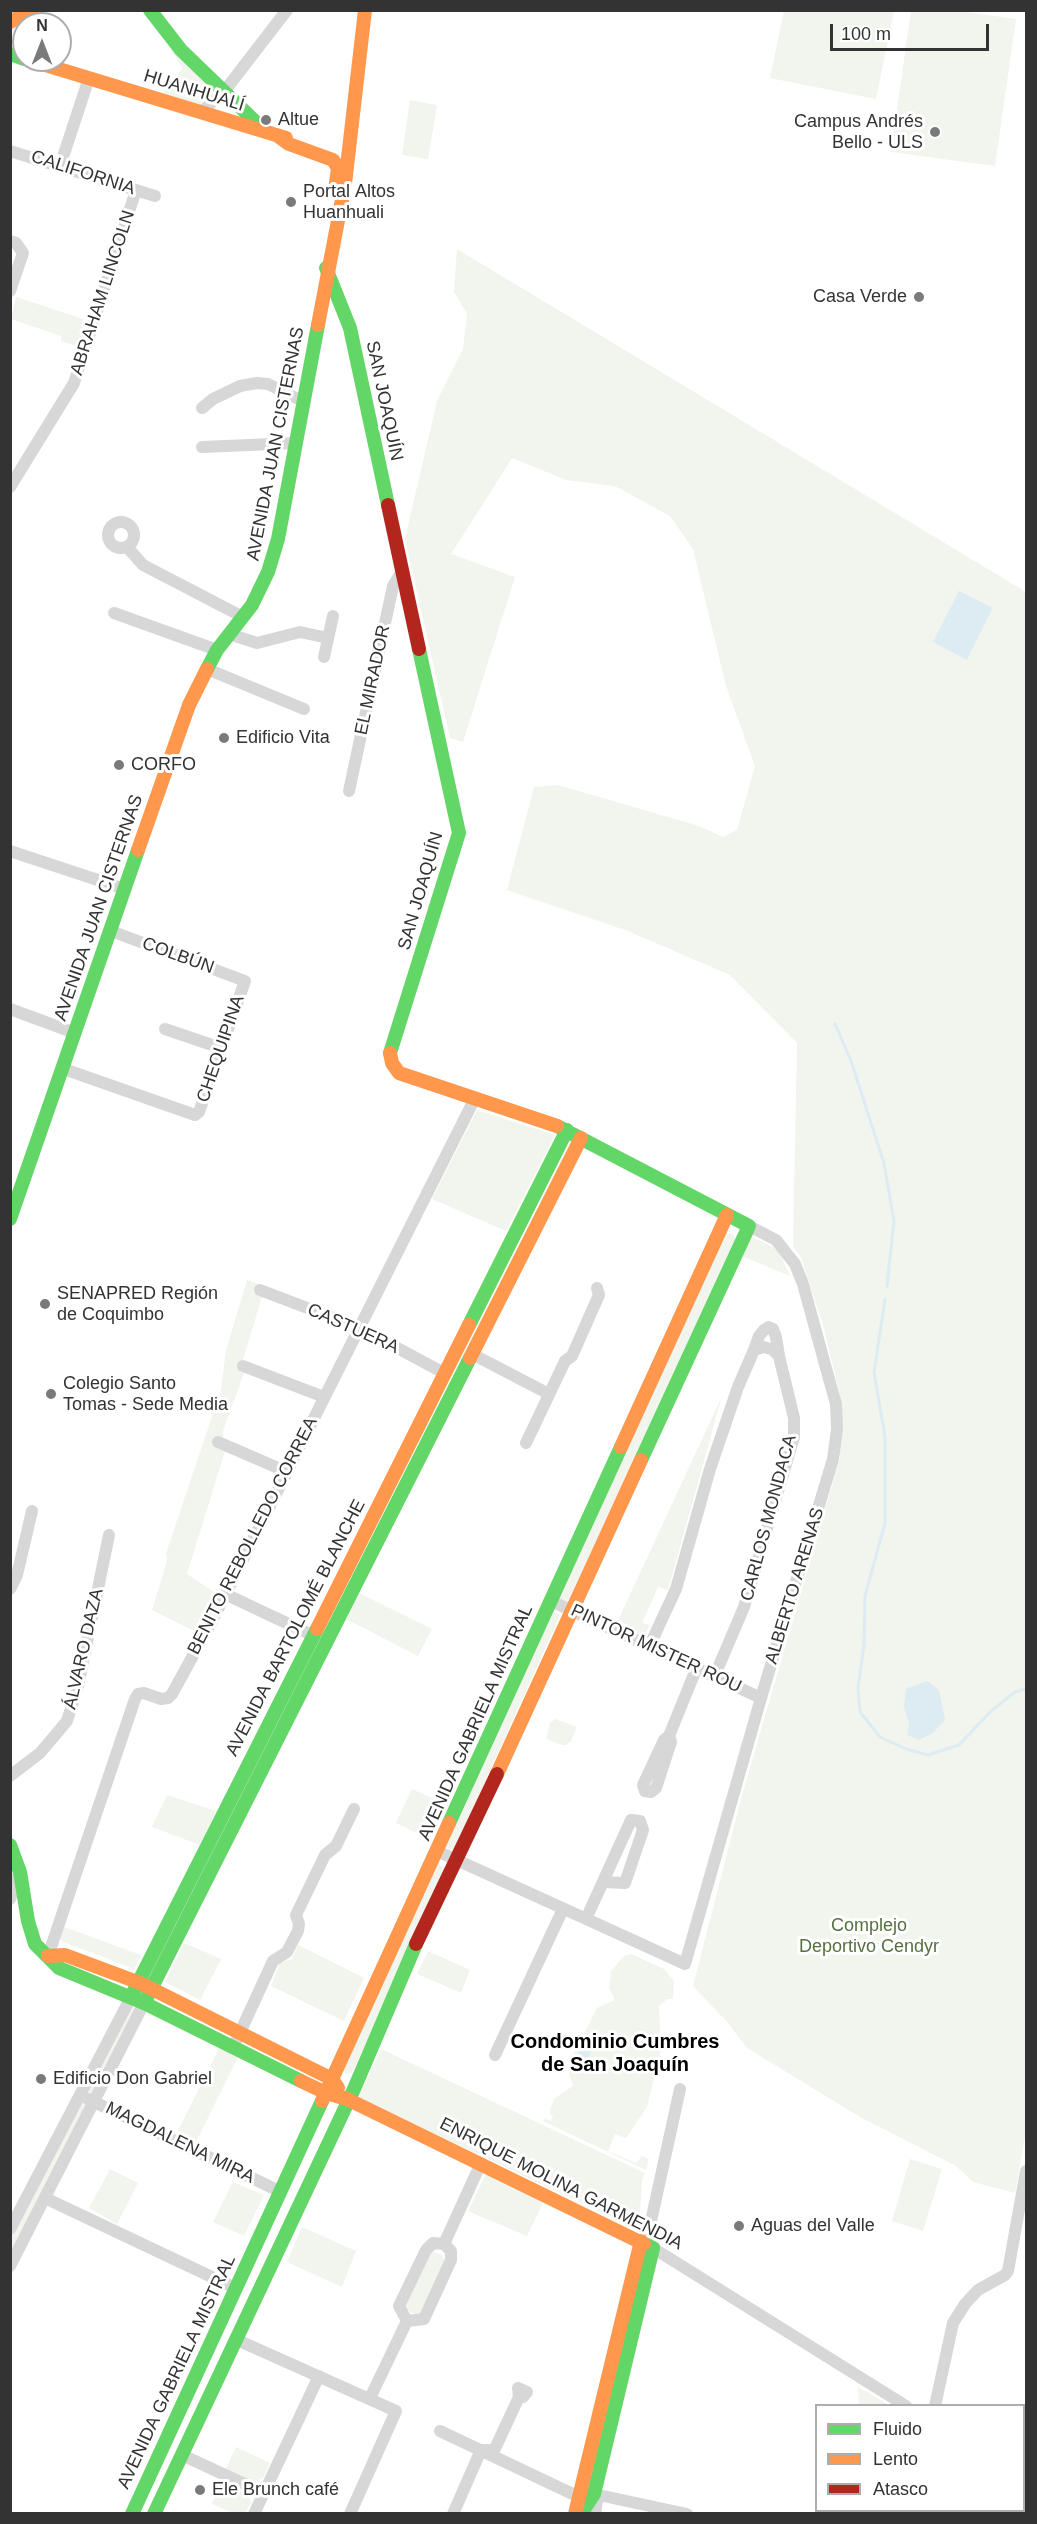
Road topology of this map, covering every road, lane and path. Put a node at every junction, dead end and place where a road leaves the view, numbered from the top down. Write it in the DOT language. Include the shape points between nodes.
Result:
graph roads {
  1 [pos="32,10"];
  2 [pos="287,10"];
  3 [pos="365,10"];
  4 [pos="155,12"];
  5 [pos="10,22"];
  6 [pos="70,72"];
  7 [pos="90,78"];
  8 [pos="223,93"];
  9 [pos="201,112"];
  10 [pos="272,134"];
  11 [pos="10,151"];
  12 [pos="348,158"];
  13 [pos="60,166"];
  14 [pos="136,190"];
  15 [pos="155,196"];
  16 [pos="10,241"];
  17 [pos="328,272"];
  18 [pos="10,291"];
  19 [pos="304,402"];
  20 [pos="202,408"];
  21 [pos="296,443"];
  22 [pos="202,447"];
  23 [pos="10,487"];
  24 [pos="127,547"];
  25 [pos="402,572"];
  26 [pos="114,613"];
  27 [pos="333,616"];
  28 [pos="243,617"];
  29 [pos="230,634"];
  30 [pos="328,638"];
  31 [pos="218,650"];
  32 [pos="324,657"];
  33 [pos="207,669"];
  34 [pos="304,708"];
  35 [pos="350,791"];
  36 [pos="10,850"];
  37 [pos="125,889"];
  38 [pos="111,931"];
  39 [pos="245,981"];
  40 [pos="10,1009"];
  41 [pos="165,1029"];
  42 [pos="75,1033"];
  43 [pos="221,1048"];
  44 [pos="63,1069"];
  45 [pos="475,1098"];
  46 [pos="567,1130"];
  47 [pos="581,1138"];
  48 [pos="727,1215"];
  49 [pos="10,1219"];
  50 [pos="749,1226"];
  51 [pos="597,1288"];
  52 [pos="260,1290"];
  53 [pos="360,1328"];
  54 [pos="754,1350"];
  55 [pos="472,1354"];
  56 [pos="779,1356"];
  57 [pos="243,1366"];
  58 [pos="444,1373"];
  59 [pos="549,1394"];
  60 [pos="324,1397"];
  61 [pos="218,1442"];
  62 [pos="526,1443"];
  63 [pos="285,1471"];
  64 [pos="32,1511"];
  65 [pos="110,1535"];
  66 [pos="10,1589"];
  67 [pos="225,1594"];
  68 [pos="551,1601"];
  69 [pos="572,1611"];
  70 [pos="314,1636"];
  71 [pos="650,1645"];
  72 [pos="697,1667"];
  73 [pos="715,1675"];
  74 [pos="761,1698"];
  75 [pos="669,1737"];
  76 [pos="10,1776"];
  77 [pos="354,1809"];
  78 [pos="10,1845"];
  79 [pos="214,1847"];
  80 [pos="438,1851"];
  81 [pos="458,1860"];
  82 [pos="20,1872"];
  83 [pos="603,1882"];
  84 [pos="10,1899"];
  85 [pos="563,1909"];
  86 [pos="586,1919"];
  87 [pos="48,1956"];
  88 [pos="146,1986"];
  89 [pos="131,1997"];
  90 [pos="144,2003"];
  91 [pos="240,2033"];
  92 [pos="234,2047"];
  93 [pos="495,2055"];
  94 [pos="332,2079"];
  95 [pos="680,2089"];
  96 [pos="326,2093"];
  97 [pos="80,2095"];
  98 [pos="347,2100"];
  99 [pos="95,2102"];
  100 [pos="56,2141"];
  101 [pos="71,2148"];
  102 [pos="481,2163"];
  103 [pos="1026,2171"];
  104 [pos="281,2192"];
  105 [pos="45,2198"];
  106 [pos="10,2229"];
  107 [pos="444,2244"];
  108 [pos="647,2244"];
  109 [pos="256,2246"];
  110 [pos="275,2255"];
  111 [pos="10,2266"];
  112 [pos="235,2288"];
  113 [pos="407,2321"];
  114 [pos="235,2339"];
  115 [pos="320,2376"];
  116 [pos="519,2397"];
  117 [pos="370,2398"];
  118 [pos="903,2404"];
  119 [pos="935,2404"];
  120 [pos="440,2431"];
  121 [pos="489,2452"];
  122 [pos="182,2455"];
  123 [pos="264,2493"];
  124 [pos="594,2494"];
  125 [pos="579,2497"];
  126 [pos="685,2513"];
  127 [pos="132,2514"];
  128 [pos="154,2514"];
  129 [pos="254,2514"];
  130 [pos="350,2514"];
  131 [pos="453,2514"];
  132 [pos="575,2514"];
  133 [pos="581,2514"];
  134 [pos="595,2514"];
  1 -- 5 [label="main road"];
  2 -- 8 [label="street"];
  3 -- 12 [label="main road, AVENIDA JUAN CISTERNAS"];
  4 -- 8 [label="main road" via="181,50"];
  6 -- 7 [label="main road, HUANHUALÍ"];
  7 -- 9 [label="main road, HUANHUALÍ"];
  7 -- 13 [label="street"];
  8 -- 9 [label="street"];
  8 -- 10 [label="main road"];
  9 -- 10 [label="main road, HUANHUALÍ"];
  10 -- 12 [label="main road, HUANHUALÍ"];
  10 -- 17 [label="main road, AVENIDA JUAN CISTERNAS" via="289,144 328,156 336,164 338,172 324,254"];
  11 -- 13 [label="street, CALIFORNIA"];
  12 -- 17 [label="main road, AVENIDA JUAN CISTERNAS"];
  13 -- 14 [label="street, CALIFORNIA"];
  14 -- 15 [label="street, CALIFORNIA"];
  14 -- 23 [label="street, ABRAHAM LINCOLN" via="74,383"];
  16 -- 18 [label="street" via="23,253"];
  17 -- 19 [label="main road, AVENIDA JUAN CISTERNAS"];
  17 -- 25 [label="main road, SAN JOAQUÍN" via="350,327"];
  19 -- 20 [label="street" via="268,384 257,383 240,386"];
  19 -- 21 [label="main road, AVENIDA JUAN CISTERNAS"];
  21 -- 22 [label="street"];
  21 -- 28 [label="main road, AVENIDA JUAN CISTERNAS" via="275,550 268,572"];
  24 -- 28 [label="street" via="143,565"];
  25 -- 35 [label="street, EL MIRADOR" via="393,586"];
  25 -- 45 [label="main road, SAN JOAQUÍN" via="459,833 390,1054 399,1073"];
  26 -- 31 [label="street"];
  27 -- 30 [label="street"];
  28 -- 29 [label="main road, AVENIDA JUAN CISTERNAS"];
  29 -- 30 [label="street" via="257,643 300,632"];
  29 -- 31 [label="main road, AVENIDA JUAN CISTERNAS"];
  30 -- 32 [label="street"];
  31 -- 33 [label="main road, AVENIDA JUAN CISTERNAS"];
  33 -- 34 [label="street"];
  33 -- 37 [label="main road, AVENIDA JUAN CISTERNAS" via="189,705"];
  36 -- 37 [label="street"];
  37 -- 38 [label="main road, AVENIDA JUAN CISTERNAS"];
  38 -- 39 [label="street, COLBÚN"];
  38 -- 42 [label="main road, AVENIDA JUAN CISTERNAS"];
  39 -- 43 [label="street, CHEQUIPINA"];
  40 -- 42 [label="street"];
  41 -- 43 [label="street"];
  42 -- 44 [label="main road, AVENIDA JUAN CISTERNAS"];
  43 -- 44 [label="street, CHEQUIPINA" via="195,1115"];
  44 -- 49 [label="main road, AVENIDA JUAN CISTERNAS"];
  45 -- 46 [label="main road, SAN JOAQUÍN"];
  45 -- 53 [label="street, BENITO REBOLLEDO CORREA"];
  46 -- 47 [label="main road, SAN JOAQUÍN"];
  46 -- 58 [label="main road, AVENIDA BARTOLOMÉ BLANCHE"];
  47 -- 48 [label="main road, SAN JOAQUÍN"];
  47 -- 55 [label="main road, AVENIDA BARTOLOMÉ BLANCHE"];
  48 -- 50 [label="main road, SAN JOAQUÍN"];
  48 -- 68 [label="main road, AVENIDA GABRIELA MISTRAL"];
  50 -- 69 [label="main road"];
  50 -- 74 [label="street, ALBERTO ARENAS" via="776,1240 795,1264 830,1380 837,1429 833,1458"];
  51 -- 59 [label="street" via="599,1295 572,1356 565,1361"];
  52 -- 53 [label="street, CASTUERA"];
  53 -- 58 [label="street, CASTUERA"];
  53 -- 60 [label="street, BENITO REBOLLEDO CORREA"];
  54 -- 56 [label="street" via="772,1349"];
  54 -- 56 [label="street, CARLOS MONDACA" via="759,1336 769,1327 776,1337"];
  54 -- 71 [label="street, CARLOS MONDACA" via="710,1468 676,1589"];
  55 -- 59 [label="street"];
  55 -- 79 [label="main road, AVENIDA BARTOLOMÉ BLANCHE" via="333,1633"];
  56 -- 73 [label="street, CARLOS MONDACA" via="794,1418 794,1437 744,1607"];
  57 -- 60 [label="street"];
  58 -- 70 [label="main road, AVENIDA BARTOLOMÉ BLANCHE"];
  59 -- 62 [label="street"];
  60 -- 63 [label="street, BENITO REBOLLEDO CORREA"];
  61 -- 63 [label="street"];
  63 -- 67 [label="street, BENITO REBOLLEDO CORREA"];
  64 -- 66 [label="street"];
  65 -- 76 [label="street, ÁLVARO DAZA" via="67,1721 40,1753"];
  67 -- 70 [label="street"];
  67 -- 87 [label="street, BENITO REBOLLEDO CORREA" via="172,1694 161,1699 144,1693 135,1699"];
  68 -- 69 [label="street, PINTOR MISTER ROU"];
  68 -- 80 [label="main road, AVENIDA GABRIELA MISTRAL"];
  69 -- 71 [label="street, PINTOR MISTER ROU"];
  69 -- 81 [label="main road"];
  70 -- 79 [label="main road, AVENIDA BARTOLOMÉ BLANCHE"];
  71 -- 72 [label="street, PINTOR MISTER ROU"];
  72 -- 73 [label="street, PINTOR MISTER ROU"];
  72 -- 75 [label="street"];
  73 -- 74 [label="street, PINTOR MISTER ROU"];
  74 -- 86 [label="street, ALBERTO ARENAS" via="685,1964"];
  77 -- 91 [label="street" via="336,1846 325,1855 296,1915 298,1930 287,1952 273,1961"];
  78 -- 82 [label="main road, ENRIQUE MOLINA GARMENDIA"];
  79 -- 88 [label="main road, AVENIDA BARTOLOMÉ BLANCHE"];
  80 -- 81 [label="street"];
  80 -- 94 [label="main road, AVENIDA GABRIELA MISTRAL"];
  81 -- 85 [label="street"];
  81 -- 98 [label="main road"];
  82 -- 84 [label="street"];
  82 -- 87 [label="main road, ENRIQUE MOLINA GARMENDIA" via="35,1944"];
  83 -- 83 [label="street" via="625,1883 643,1830 640,1821 631,1820"];
  83 -- 86 [label="street"];
  85 -- 86 [label="street"];
  85 -- 93 [label="street"];
  87 -- 88 [label="main road, ENRIQUE MOLINA GARMENDIA" via="65,1955"];
  87 -- 89 [label="main road, ENRIQUE MOLINA GARMENDIA" via="59,1968"];
  88 -- 89 [label="main road, AVENIDA BARTOLOMÉ BLANCHE"];
  88 -- 90 [label="main road, AVENIDA BARTOLOMÉ BLANCHE"];
  88 -- 91 [label="main road, ENRIQUE MOLINA GARMENDIA"];
  89 -- 90 [label="main road, ENRIQUE MOLINA GARMENDIA"];
  89 -- 97 [label="street, AVENIDA BARTOLOMÉ BLANCHE"];
  90 -- 92 [label="main road, ENRIQUE MOLINA GARMENDIA"];
  90 -- 99 [label="street, AVENIDA BARTOLOMÉ BLANCHE"];
  91 -- 92 [label="street"];
  91 -- 94 [label="main road, ENRIQUE MOLINA GARMENDIA"];
  92 -- 96 [label="main road, ENRIQUE MOLINA GARMENDIA"];
  94 -- 96 [label="main road, AVENIDA GABRIELA MISTRAL"];
  94 -- 98 [label="main road, ENRIQUE MOLINA GARMENDIA"];
  95 -- 108 [label="street"];
  96 -- 98 [label="main road, ENRIQUE MOLINA GARMENDIA"];
  96 -- 104 [label="main road, AVENIDA GABRIELA MISTRAL"];
  97 -- 99 [label="street, MAGDALENA MIRA"];
  97 -- 100 [label="street, AVENIDA BARTOLOMÉ BLANCHE"];
  98 -- 102 [label="main road, ENRIQUE MOLINA GARMENDIA"];
  98 -- 110 [label="main road"];
  99 -- 101 [label="street, AVENIDA BARTOLOMÉ BLANCHE"];
  99 -- 104 [label="street, MAGDALENA MIRA"];
  100 -- 101 [label="street"];
  100 -- 106 [label="street, AVENIDA BARTOLOMÉ BLANCHE"];
  101 -- 105 [label="street, AVENIDA BARTOLOMÉ BLANCHE"];
  102 -- 107 [label="street"];
  102 -- 108 [label="main road, ENRIQUE MOLINA GARMENDIA"];
  103 -- 119 [label="street" via="1008,2271 978,2290 953,2323"];
  104 -- 109 [label="main road, AVENIDA GABRIELA MISTRAL"];
  105 -- 111 [label="street, AVENIDA BARTOLOMÉ BLANCHE"];
  105 -- 112 [label="street"];
  107 -- 113 [label="street" via="451,2251 451,2260 423,2319"];
  107 -- 113 [label="street" via="433,2243 421,2259 399,2306"];
  108 -- 118 [label="street, ENRIQUE MOLINA GARMENDIA"];
  108 -- 124 [label="main road"];
  108 -- 125 [label="main road"];
  109 -- 110 [label="street, AVENIDA GABRIELA MISTRAL"];
  109 -- 112 [label="main road, AVENIDA GABRIELA MISTRAL"];
  110 -- 114 [label="main road"];
  112 -- 127 [label="main road, AVENIDA GABRIELA MISTRAL"];
  113 -- 117 [label="street"];
  114 -- 115 [label="street"];
  114 -- 122 [label="main road"];
  115 -- 117 [label="street"];
  115 -- 123 [label="street"];
  116 -- 121 [label="street"];
  117 -- 130 [label="street" via="396,2411"];
  120 -- 121 [label="street"];
  121 -- 125 [label="street"];
  121 -- 131 [label="street"];
  122 -- 123 [label="street"];
  122 -- 128 [label="main road"];
  123 -- 129 [label="street"];
  124 -- 125 [label="street"];
  124 -- 126 [label="street"];
  124 -- 133 [label="main road"];
  124 -- 134 [label="street"];
  125 -- 132 [label="main road"];
}
